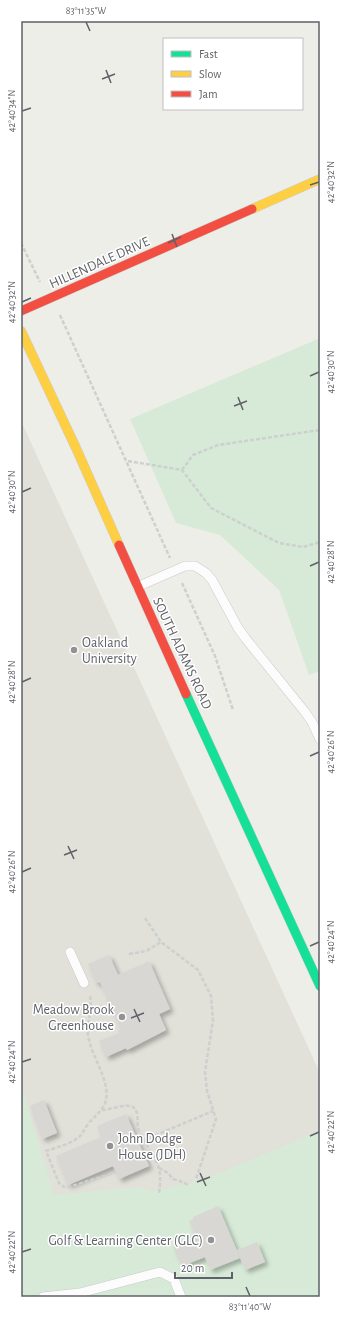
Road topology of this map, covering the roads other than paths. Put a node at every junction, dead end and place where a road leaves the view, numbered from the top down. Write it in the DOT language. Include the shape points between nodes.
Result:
graph roads {
  1 [pos="320,179"];
  2 [pos="21,312"];
  3 [pos="21,331"];
  4 [pos="137,587"];
  5 [pos="320,739"];
  6 [pos="70,952"];
  7 [pos="84,983"];
  8 [pos="320,986"];
  9 [pos="45,1297"];
  10 [pos="181,1297"];
  1 -- 2 [label="main road, HILLENDALE DRIVE"];
  3 -- 4 [label="main road, SOUTH ADAMS ROAD"];
  4 -- 5 [label="lane" via="185,566 194,566 206,573 246,640 305,712"];
  4 -- 8 [label="main road, SOUTH ADAMS ROAD"];
  6 -- 7 [label="lane"];
  9 -- 10 [label="lane" via="80,1294 160,1272 174,1279"];
}
